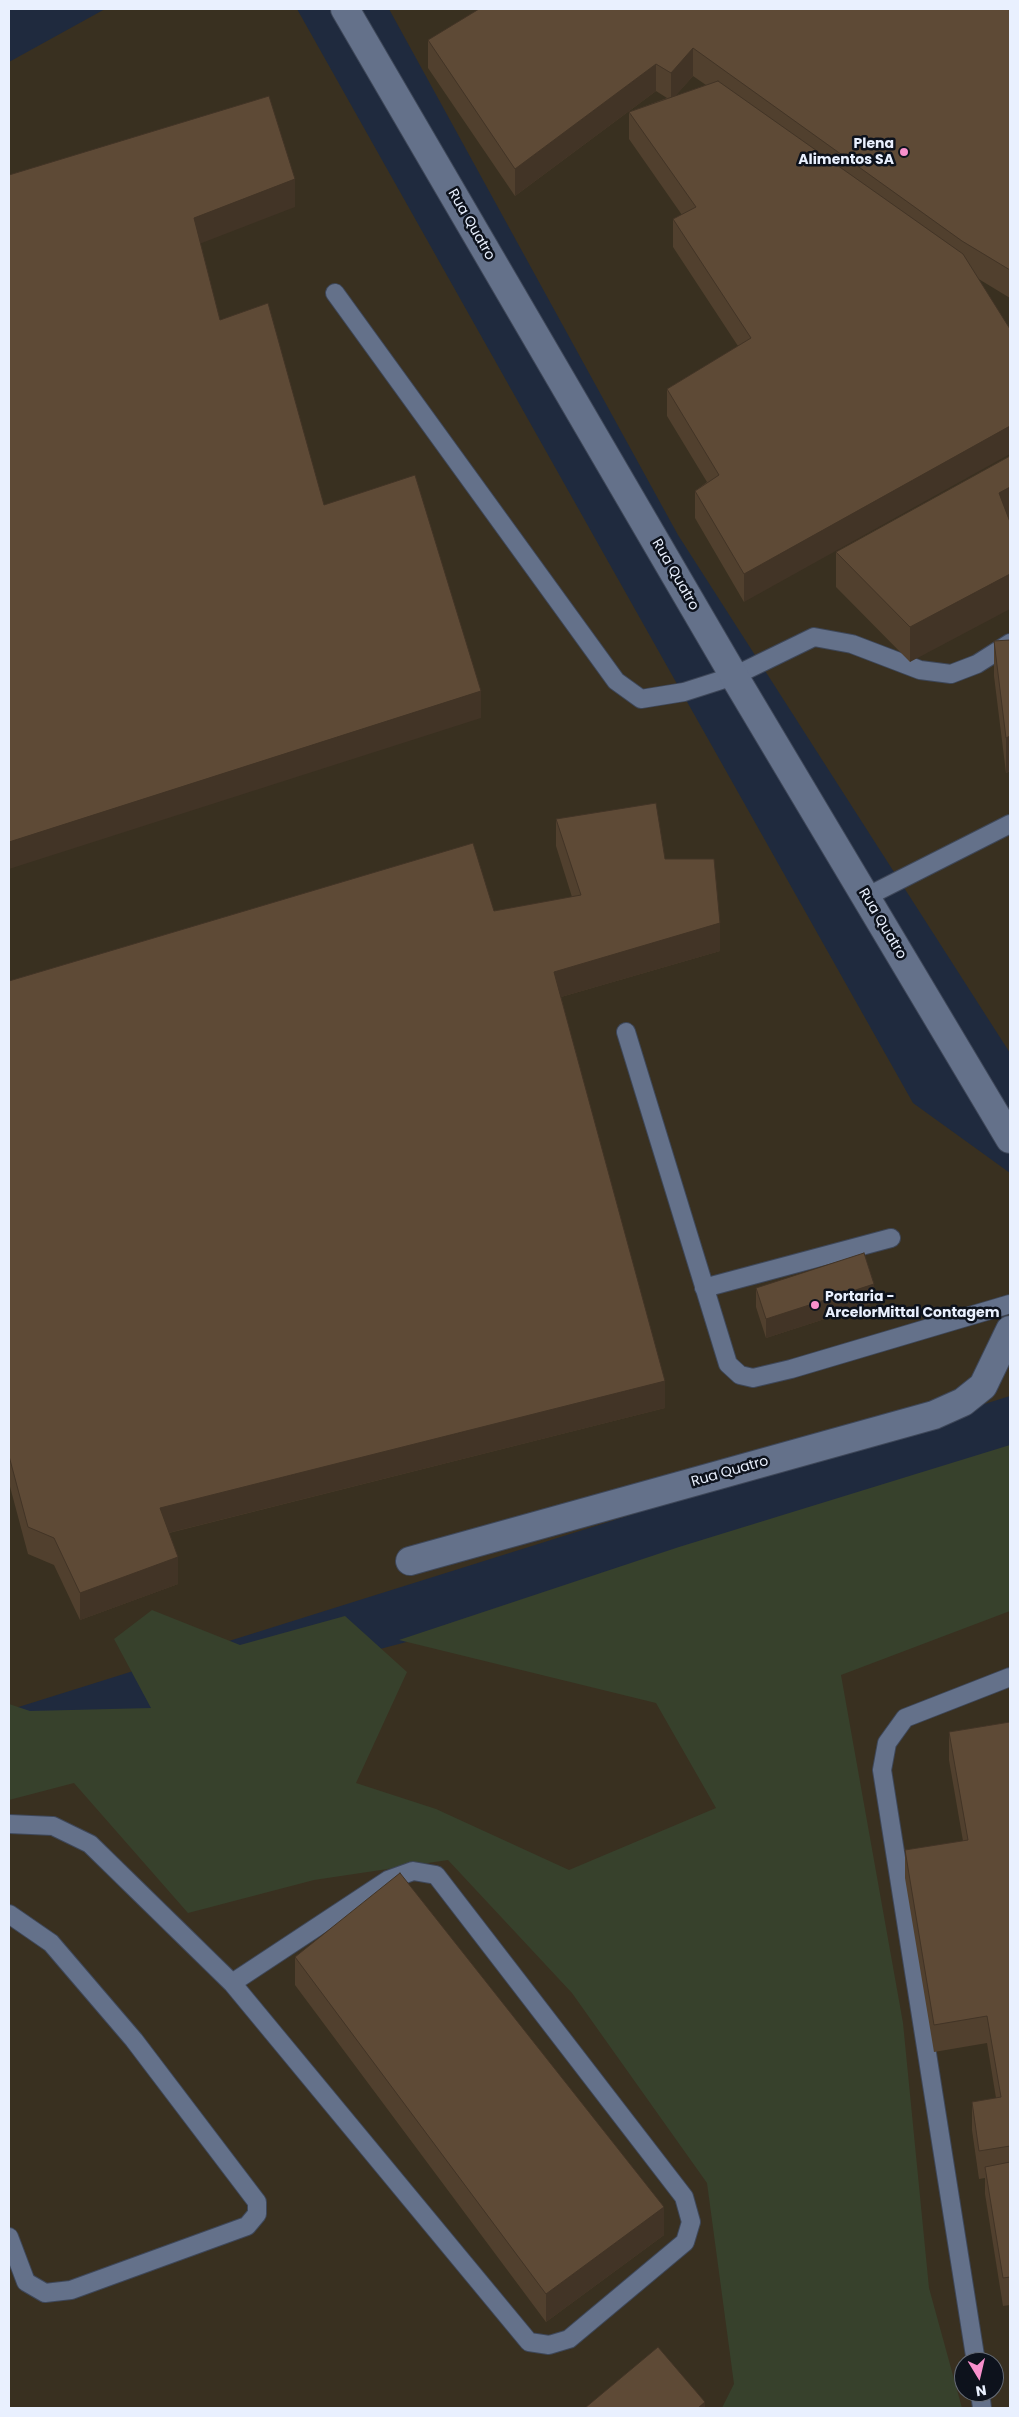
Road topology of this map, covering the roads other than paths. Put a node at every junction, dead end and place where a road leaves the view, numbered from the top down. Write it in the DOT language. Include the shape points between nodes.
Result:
graph roads {
  1 [pos="345,9"];
  2 [pos="335,293"];
  3 [pos="1010,643"];
  4 [pos="734,676"];
  5 [pos="1010,824"];
  6 [pos="866,897"];
  7 [pos="626,1032"];
  8 [pos="1010,1139"];
  9 [pos="891,1238"];
  10 [pos="704,1288"];
  11 [pos="1010,1304"];
  12 [pos="1010,1330"];
  13 [pos="410,1561"];
  14 [pos="1010,1677"];
  15 [pos="9,1824"];
  16 [pos="9,1914"];
  17 [pos="232,1983"];
  18 [pos="9,2237"];
  19 [pos="974,2352"];
  1 -- 4 [label="street, Rua Quatro"];
  2 -- 4 [label="lane" via="616,681 641,699 684,692"];
  3 -- 4 [label="lane" via="976,664 951,674 920,670 852,644 814,637"];
  4 -- 6 [label="street, Rua Quatro"];
  5 -- 6 [label="lane"];
  6 -- 8 [label="street, Rua Quatro"];
  7 -- 10 [label="lane"];
  9 -- 10 [label="lane"];
  10 -- 11 [label="lane" via="728,1364 740,1375 753,1378"];
  12 -- 13 [label="street, Rua Quatro" via="983,1386 963,1402 934,1415"];
  14 -- 19 [label="lane" via="905,1718 887,1743 882,1770"];
  15 -- 17 [label="lane" via="53,1826 90,1844"];
  16 -- 18 [label="lane" via="52,1944 134,2040 257,2202 256,2214 247,2226 71,2290 45,2292 26,2282"];
  17 -- 17 [label="lane" via="529,2342 548,2345 568,2339 685,2242 691,2222 684,2197 436,1876 413,1871 388,1880"];
}
